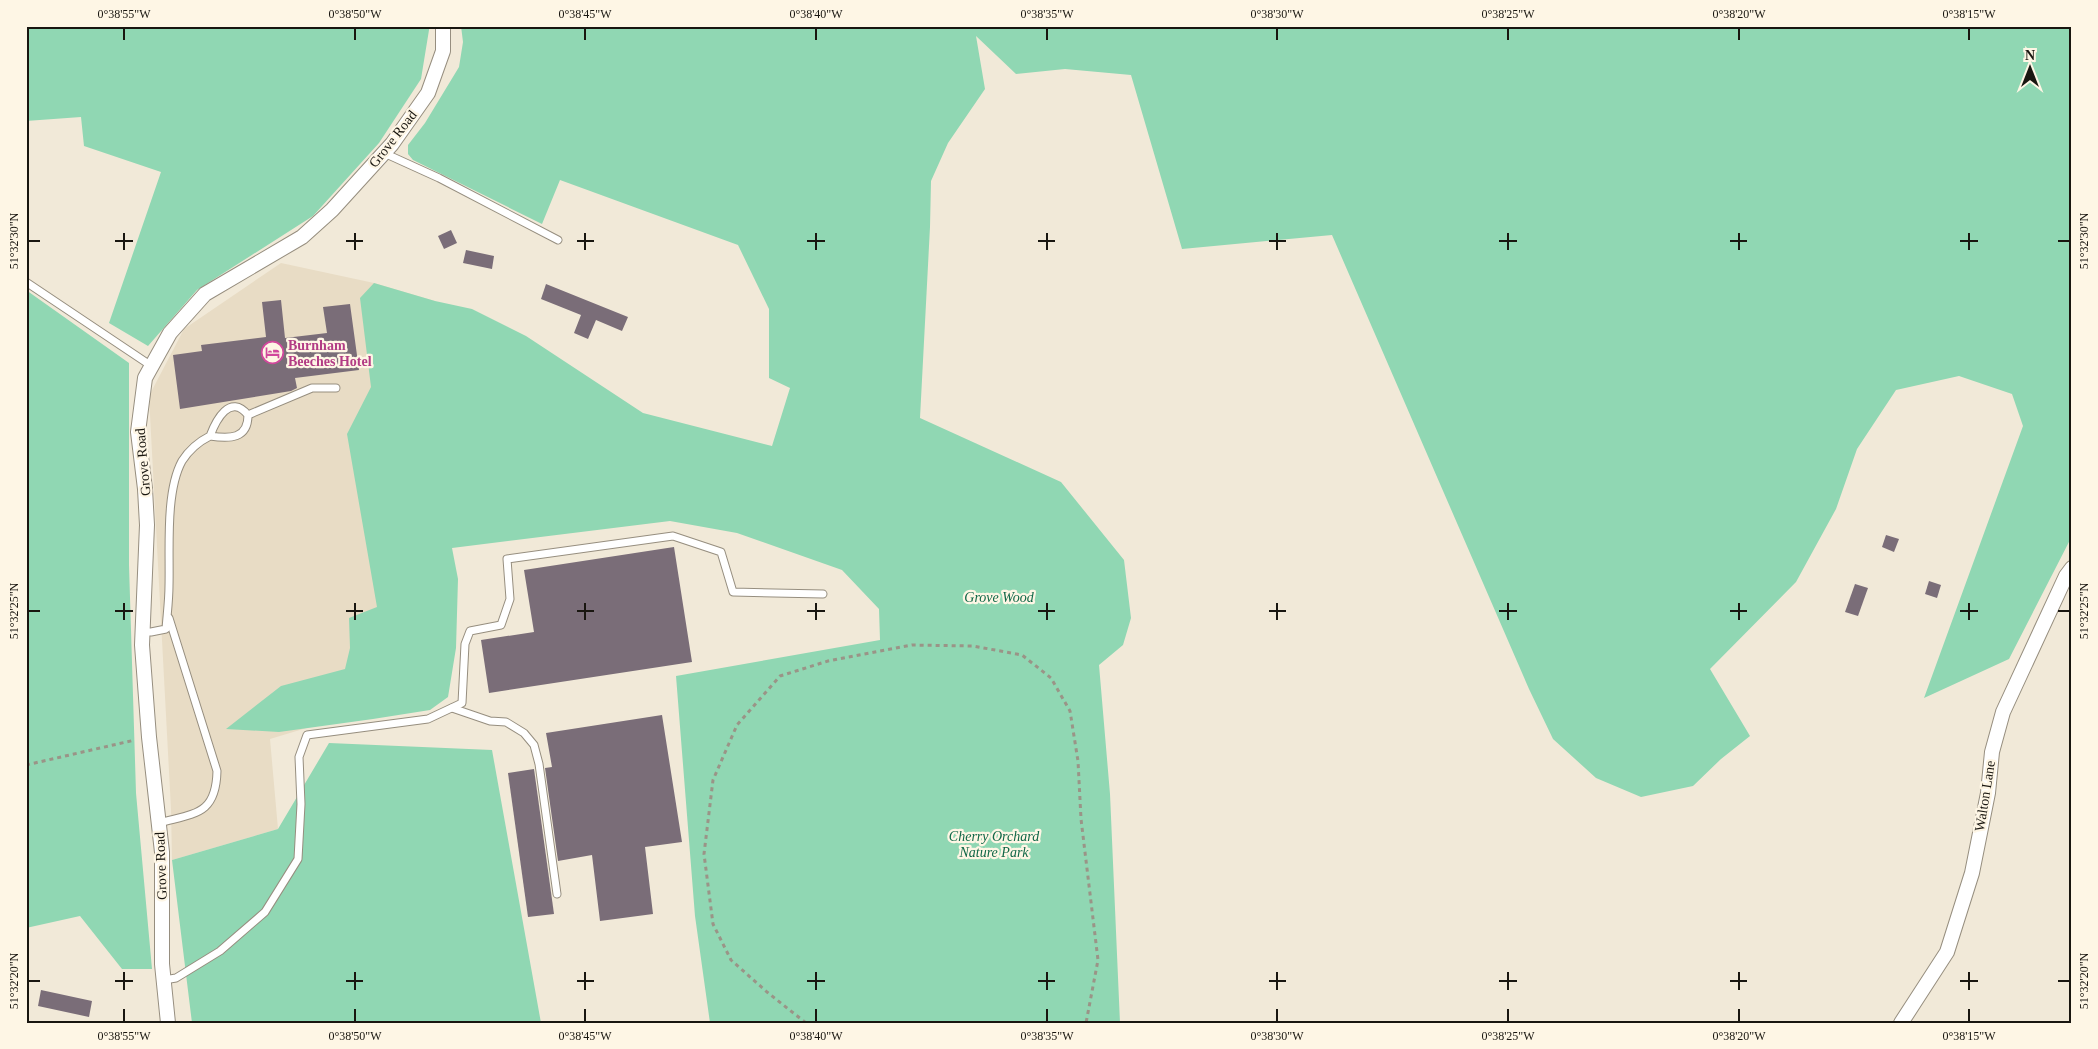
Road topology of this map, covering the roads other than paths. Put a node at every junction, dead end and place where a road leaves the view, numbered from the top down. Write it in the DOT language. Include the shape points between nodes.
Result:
graph roads {
  1 [pos="443,26"];
  2 [pos="384,153"];
  3 [pos="558,240"];
  4 [pos="26,282"];
  5 [pos="153,367"];
  6 [pos="336,388"];
  7 [pos="248,415"];
  8 [pos="210,436"];
  9 [pos="2072,568"];
  10 [pos="822,594"];
  11 [pos="168,613"];
  12 [pos="142,632"];
  13 [pos="452,708"];
  14 [pos="159,823"];
  15 [pos="557,894"];
  16 [pos="164,980"];
  17 [pos="168,1023"];
  18 [pos="1901,1023"];
  1 -- 2 [label="street, Grove Road" via="443,51 428,93"];
  2 -- 3 [label="lane" via="440,178"];
  2 -- 5 [label="street, Grove Road" via="332,210 302,237 205,294 170,333"];
  4 -- 5 [label="lane"];
  5 -- 12 [label="street, Grove Road" via="145,378 138,432 147,525"];
  6 -- 7 [label="lane" via="312,388"];
  7 -- 8 [label="lane" via="244,432 233,437"];
  7 -- 8 [label="lane" via="244,409 229,408 216,420"];
  8 -- 11 [label="lane" via="197,443 182,462 174,484 169,535"];
  9 -- 18 [label="street, Walton Lane" via="2003,712 1992,752 1988,793 1972,873 1947,952"];
  10 -- 13 [label="lane" via="733,592 721,552 673,536 507,559 510,599 501,625 470,631 465,644 462,703"];
  11 -- 12 [label="lane" via="166,628"];
  11 -- 14 [label="lane" via="217,771 216,788 205,808"];
  12 -- 14 [label="street, Grove Road"];
  13 -- 15 [label="lane" via="490,722 506,722 524,733 534,745"];
  13 -- 16 [label="lane" via="428,719 307,735 299,757 302,804 298,859 265,912 220,951 176,978"];
  14 -- 16 [label="street, Grove Road"];
  16 -- 17 [label="street, Grove Road"];
}
